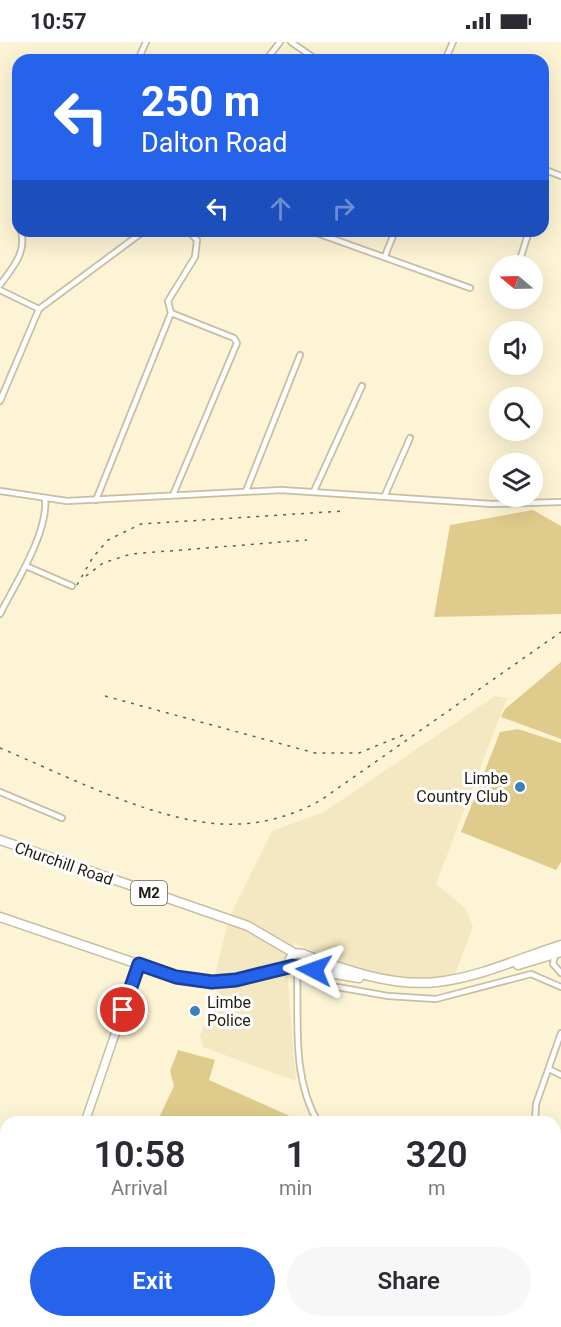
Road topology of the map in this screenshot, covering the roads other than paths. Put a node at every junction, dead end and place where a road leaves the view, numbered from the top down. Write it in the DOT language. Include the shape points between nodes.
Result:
graph roads {
  1 [pos="291,42"];
  2 [pos="308,54"];
  3 [pos="22,237"];
  4 [pos="136,237"];
  5 [pos="194,237"];
  6 [pos="329,237"];
  7 [pos="393,237"];
  8 [pos="527,237"];
  9 [pos="521,255"];
  10 [pos="385,256"];
  11 [pos="0,285"];
  12 [pos="470,288"];
  13 [pos="0,290"];
  14 [pos="39,309"];
  15 [pos="171,313"];
  16 [pos="300,356"];
  17 [pos="362,386"];
  18 [pos="0,401"];
  19 [pos="410,438"];
  20 [pos="0,491"];
  21 [pos="246,491"];
  22 [pos="314,491"];
  23 [pos="173,495"];
  24 [pos="386,495"];
  25 [pos="45,498"];
  26 [pos="96,500"];
  27 [pos="561,502"];
  28 [pos="26,566"];
  29 [pos="72,586"];
  30 [pos="0,614"];
  31 [pos="0,792"];
  32 [pos="62,818"];
  33 [pos="0,840"];
  34 [pos="0,917"];
  35 [pos="558,950"];
  36 [pos="298,954"];
  37 [pos="139,964"];
  38 [pos="297,968"];
  39 [pos="561,973"];
  40 [pos="337,987"];
  41 [pos="561,987"];
  42 [pos="561,1033"];
  43 [pos="549,1069"];
  44 [pos="561,1075"];
  45 [pos="87,1116"];
  46 [pos="315,1116"];
  47 [pos="535,1116"];
  1 -- 2 [label="street"];
  3 -- 11 [label="street" via="21,254"];
  4 -- 14 [label="street"];
  5 -- 15 [label="street" via="197,253 168,301"];
  6 -- 10 [label="street"];
  7 -- 10 [label="street"];
  8 -- 9 [label="street"];
  10 -- 12 [label="street"];
  13 -- 14 [label="street"];
  14 -- 18 [label="street"];
  15 -- 23 [label="street" via="234,338 237,343"];
  15 -- 26 [label="street"];
  16 -- 21 [label="street"];
  17 -- 22 [label="street"];
  19 -- 24 [label="street"];
  20 -- 25 [label="street"];
  21 -- 22 [label="street"];
  21 -- 23 [label="street"];
  22 -- 24 [label="street"];
  23 -- 26 [label="street"];
  24 -- 27 [label="street" via="492,504"];
  25 -- 26 [label="street"];
  25 -- 28 [label="street" via="44,513"];
  28 -- 29 [label="street"];
  28 -- 30 [label="street"];
  31 -- 32 [label="street"];
  33 -- 36 [label="highway, Churchill Road / M2" via="248,926"];
  34 -- 37 [label="highway"];
  35 -- 36 [label="highway, Churchill Road / M2" via="453,979 420,983 358,973"];
  35 -- 38 [label="highway" via="437,986 394,984"];
  35 -- 39 [label="street" via="553,964"];
  36 -- 38 [label="highway" via="290,958"];
  36 -- 38 [label="highway" via="306,962"];
  37 -- 38 [label="highway" via="176,977 212,982"];
  37 -- 45 [label="main road"];
  38 -- 46 [label="street" via="300,1060"];
  40 -- 41 [label="street" via="420,1000 470,992 531,974"];
  42 -- 43 [label="street"];
  43 -- 44 [label="street"];
  43 -- 47 [label="street"];
}
